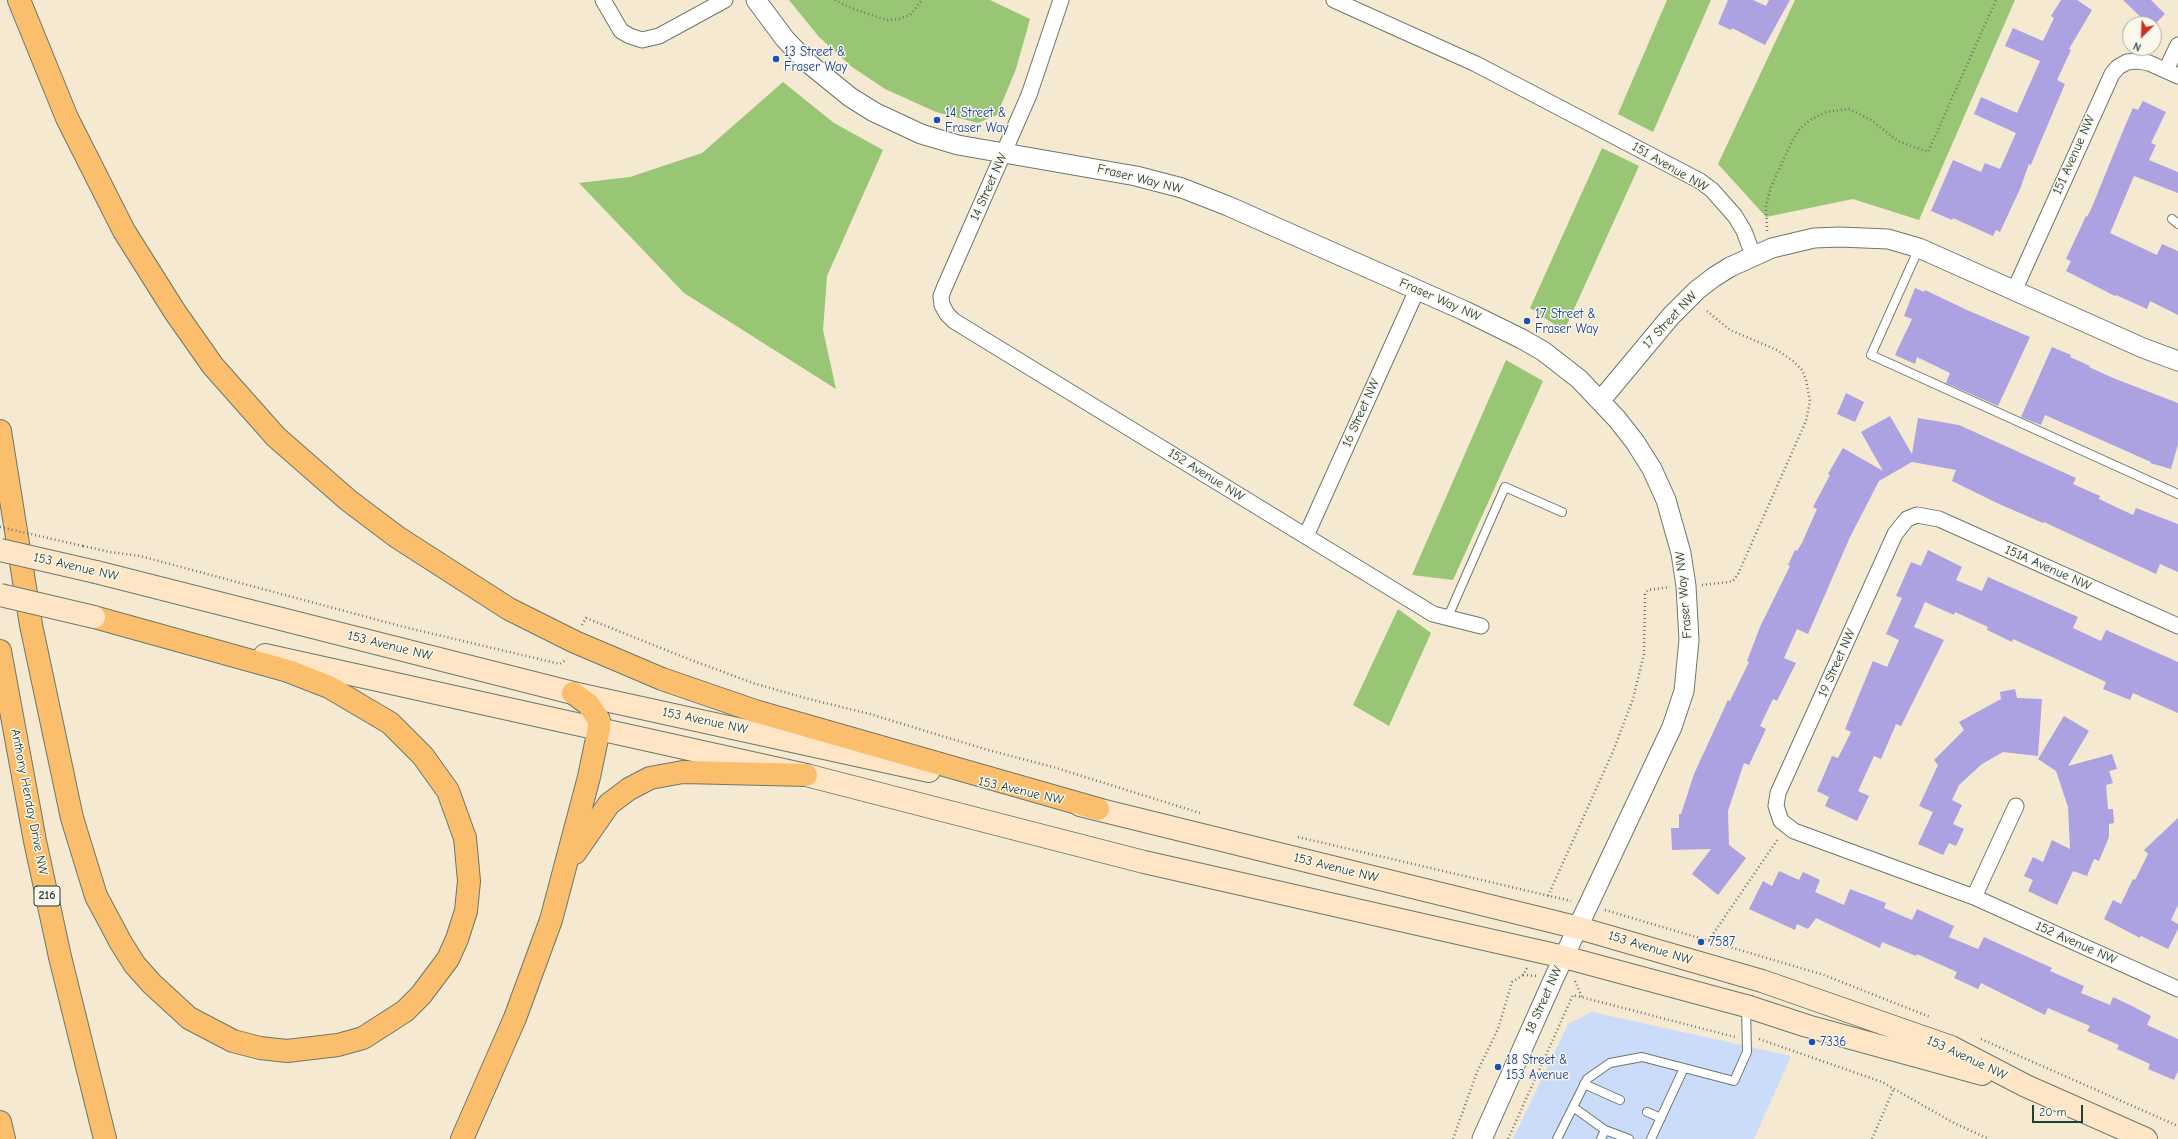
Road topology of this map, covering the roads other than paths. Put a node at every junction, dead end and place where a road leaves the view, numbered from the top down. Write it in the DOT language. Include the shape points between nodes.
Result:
graph roads {
  1 [pos="19,0"];
  2 [pos="602,0"];
  3 [pos="725,0"];
  4 [pos="756,0"];
  5 [pos="1061,0"];
  6 [pos="1334,0"];
  7 [pos="2178,45"];
  8 [pos="2172,73"];
  9 [pos="1004,153"];
  10 [pos="1919,248"];
  11 [pos="1753,255"];
  12 [pos="1417,290"];
  13 [pos="2014,291"];
  14 [pos="942,305"];
  15 [pos="2178,360"];
  16 [pos="1600,400"];
  17 [pos="0,432"];
  18 [pos="2178,494"];
  19 [pos="1562,512"];
  20 [pos="1917,515"];
  21 [pos="1306,536"];
  22 [pos="0,550"];
  23 [pos="0,595"];
  24 [pos="94,618"];
  25 [pos="1447,619"];
  26 [pos="1481,626"];
  27 [pos="2178,626"];
  28 [pos="0,651"];
  29 [pos="573,693"];
  30 [pos="599,729"];
  31 [pos="806,775"];
  32 [pos="2016,806"];
  33 [pos="1098,809"];
  34 [pos="1784,824"];
  35 [pos="566,865"];
  36 [pos="1974,897"];
  37 [pos="1579,928"];
  38 [pos="1564,957"];
  39 [pos="2178,989"];
  40 [pos="1746,1006"];
  41 [pos="1684,1068"];
  42 [pos="1584,1084"];
  43 [pos="2026,1086"];
  44 [pos="1620,1100"];
  45 [pos="1573,1107"];
  46 [pos="1647,1112"];
  47 [pos="1661,1118"];
  48 [pos="0,1122"];
  49 [pos="0,1130"];
  50 [pos="1605,1130"];
  51 [pos="4,1139"];
  52 [pos="105,1139"];
  53 [pos="462,1139"];
  54 [pos="1482,1139"];
  55 [pos="1557,1139"];
  56 [pos="1601,1139"];
  57 [pos="1629,1139"];
  58 [pos="1651,1139"];
  59 [pos="2146,1139"];
  1 -- 33 [label="highway" via="67,118 124,231 175,312 213,366 276,437 348,500 397,537 509,609 575,642 662,679 755,711"];
  2 -- 3 [label="street" via="621,31 642,40 660,36"];
  4 -- 9 [label="street, Fraser Way NW" via="785,39 807,62 850,97 874,112 921,134 958,145"];
  5 -- 9 [label="street, 14 Street NW" via="1038,71"];
  6 -- 11 [label="street, 151 Avenue NW" via="1476,64 1700,181 1712,190 1735,216"];
  7 -- 8 [label="street, 151 Avenue NW"];
  8 -- 13 [label="street, 151 Avenue NW" via="2138,61 2127,62 2112,74"];
  9 -- 12 [label="street, Fraser Way NW" via="1105,170 1182,188"];
  9 -- 14 [label="street, 14 Street NW" via="945,286 941,296"];
  10 -- 11 [label="street" via="1888,240 1840,237 1794,242"];
  10 -- 13 [label="street"];
  10 -- 18 [label="lane" via="1871,355"];
  11 -- 16 [label="street, 17 Street NW" via="1720,273 1688,299"];
  12 -- 16 [label="street, Fraser Way NW" via="1502,328 1543,351 1579,378"];
  12 -- 21 [label="street, 16 Street NW"];
  13 -- 15 [label="street" via="2143,348"];
  14 -- 21 [label="street, 152 Avenue NW" via="954,321"];
  16 -- 37 [label="street, Fraser Way NW" via="1635,442 1652,469 1676,530 1686,586 1688,656 1684,691 1672,727"];
  17 -- 24 [label="highway" via="31,625 72,818 96,896 135,965 190,1018 233,1041 260,1048 287,1051 338,1045 363,1038 405,1011 431,983 448,959 466,911 469,881 465,838 448,791 423,756 390,723 329,687 288,671"];
  19 -- 25 [label="lane" via="1506,487"];
  20 -- 27 [label="street, 151A Avenue NW" via="1939,519"];
  20 -- 34 [label="street, 19 Street NW" via="1907,519 1895,534 1778,793 1776,806"];
  21 -- 25 [label="street, 152 Avenue NW" via="1433,614"];
  22 -- 29 [label="main road, 153 Avenue NW, bridge"];
  23 -- 24 [label="main road, 153 Avenue NW, bridge"];
  24 -- 30 [label="main road, 153 Avenue NW"];
  25 -- 26 [label="street, 152 Avenue NW"];
  28 -- 52 [label="highway, Anthony Henday Drive NW / 216" via="58,949"];
  29 -- 30 [label="highway" via="594,712"];
  29 -- 33 [label="main road, 153 Avenue NW" via="836,749"];
  30 -- 31 [label="main road, 153 Avenue NW"];
  30 -- 35 [label="highway"];
  31 -- 35 [label="highway" via="683,772 650,778 628,788 609,804"];
  31 -- 38 [label="main road, 153 Avenue NW" via="1144,862"];
  32 -- 36 [label="street"];
  33 -- 37 [label="main road, 153 Avenue NW"];
  34 -- 36 [label="street, 152 Avenue NW"];
  35 -- 53 [label="highway" via="551,920 515,1018"];
  36 -- 39 [label="street, 152 Avenue NW"];
  37 -- 38 [label="street, 18 Street NW"];
  37 -- 43 [label="main road, 153 Avenue NW" via="1762,981 1884,1023 1951,1047"];
  38 -- 40 [label="main road, 153 Avenue NW"];
  38 -- 54 [label="street, 18 Street NW"];
  40 -- 41 [label="lane" via="1746,1052 1734,1081"];
  40 -- 43 [label="main road, 153 Avenue NW" via="1807,1026"];
  41 -- 42 [label="lane" via="1642,1057 1610,1063 1586,1079"];
  41 -- 47 [label="lane"];
  42 -- 44 [label="lane"];
  42 -- 45 [label="lane"];
  43 -- 59 [label="main road, 153 Avenue NW"];
  45 -- 50 [label="lane"];
  45 -- 55 [label="lane"];
  46 -- 47 [label="lane"];
  47 -- 58 [label="lane"];
  48 -- 51 [label="highway"];
  49 -- 51 [label="highway"];
  50 -- 56 [label="lane"];
  50 -- 57 [label="lane"];
}
